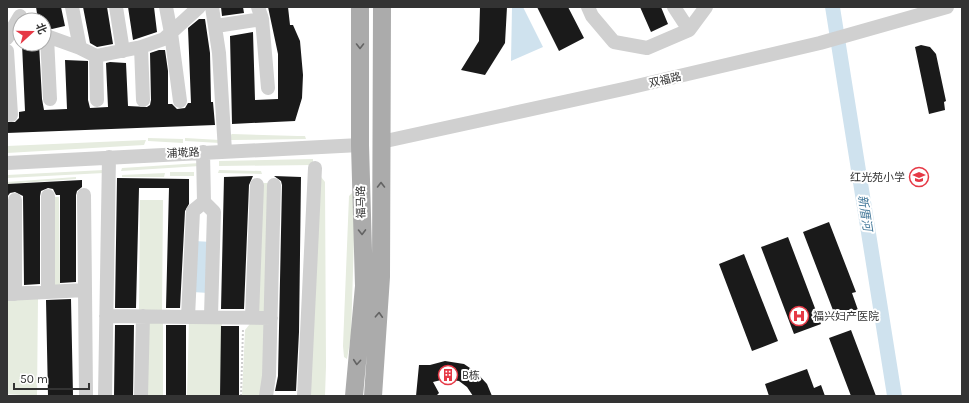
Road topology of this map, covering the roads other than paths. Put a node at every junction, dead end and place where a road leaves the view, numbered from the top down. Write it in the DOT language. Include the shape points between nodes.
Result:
graph roads {
  1 [pos="72,7"];
  2 [pos="116,7"];
  3 [pos="166,7"];
  4 [pos="199,7"];
  5 [pos="212,7"];
  6 [pos="360,7"];
  7 [pos="382,7"];
  8 [pos="588,7"];
  9 [pos="674,7"];
  10 [pos="706,7"];
  11 [pos="947,7"];
  12 [pos="260,13"];
  13 [pos="216,26"];
  14 [pos="12,28"];
  15 [pos="689,30"];
  16 [pos="171,33"];
  17 [pos="7,38"];
  18 [pos="52,38"];
  19 [pos="141,47"];
  20 [pos="80,48"];
  21 [pos="7,51"];
  22 [pos="123,51"];
  23 [pos="47,52"];
  24 [pos="96,56"];
  25 [pos="268,88"];
  26 [pos="50,100"];
  27 [pos="97,100"];
  28 [pos="143,100"];
  29 [pos="180,101"];
  30 [pos="11,115"];
  31 [pos="381,142"];
  32 [pos="360,145"];
  33 [pos="225,151"];
  34 [pos="203,152"];
  35 [pos="109,157"];
  36 [pos="7,164"];
  37 [pos="315,168"];
  38 [pos="257,185"];
  39 [pos="274,185"];
  40 [pos="84,195"];
  41 [pos="48,196"];
  42 [pos="15,200"];
  43 [pos="204,202"];
  44 [pos="85,290"];
  45 [pos="48,292"];
  46 [pos="11,294"];
  47 [pos="106,316"];
  48 [pos="143,316"];
  49 [pos="211,316"];
  50 [pos="188,317"];
  51 [pos="252,317"];
  52 [pos="271,318"];
  53 [pos="86,396"];
  54 [pos="105,396"];
  55 [pos="141,396"];
  56 [pos="266,396"];
  57 [pos="304,396"];
  58 [pos="354,396"];
  59 [pos="373,396"];
  1 -- 20 [label="street"];
  2 -- 22 [label="street"];
  3 -- 16 [label="street"];
  4 -- 16 [label="street"];
  5 -- 13 [label="street"];
  6 -- 32 [label="main road, 福马路, one-way"];
  7 -- 31 [label="main road, 福马路"];
  8 -- 15 [label="street" via="592,16 614,42 647,48"];
  9 -- 15 [label="street"];
  10 -- 15 [label="street"];
  11 -- 31 [label="street, 双福路" via="820,43"];
  12 -- 13 [label="street"];
  12 -- 25 [label="street"];
  13 -- 33 [label="street"];
  14 -- 17 [label="street"];
  16 -- 19 [label="street" via="164,39"];
  16 -- 29 [label="street"];
  18 -- 20 [label="street"];
  19 -- 22 [label="street"];
  19 -- 28 [label="street"];
  20 -- 24 [label="street"];
  21 -- 30 [label="street"];
  22 -- 24 [label="street"];
  23 -- 26 [label="street"];
  24 -- 27 [label="street"];
  59 -- 31 [label="main road, 福马路, one-way" via="381,277"];
  32 -- 33 [label="street, 浦墘路"];
  32 -- 58 [label="main road, 福马路, one-way" via="364,286"];
  33 -- 34 [label="street, 浦墘路"];
  34 -- 35 [label="street, 浦墘路"];
  34 -- 43 [label="street"];
  35 -- 36 [label="street, 浦墘路"];
  35 -- 47 [label="street"];
  37 -- 57 [label="street"];
  38 -- 51 [label="street"];
  39 -- 52 [label="street"];
  40 -- 44 [label="street"];
  41 -- 45 [label="street"];
  42 -- 46 [label="street"];
  43 -- 49 [label="street" via="214,212"];
  43 -- 50 [label="street" via="193,211"];
  44 -- 45 [label="street"];
  44 -- 53 [label="street"];
  45 -- 46 [label="street"];
  47 -- 48 [label="street"];
  47 -- 54 [label="street"];
  48 -- 50 [label="street"];
  48 -- 55 [label="street"];
  49 -- 50 [label="street"];
  49 -- 51 [label="street"];
  51 -- 52 [label="street"];
  52 -- 56 [label="street" via="270,376"];
}
